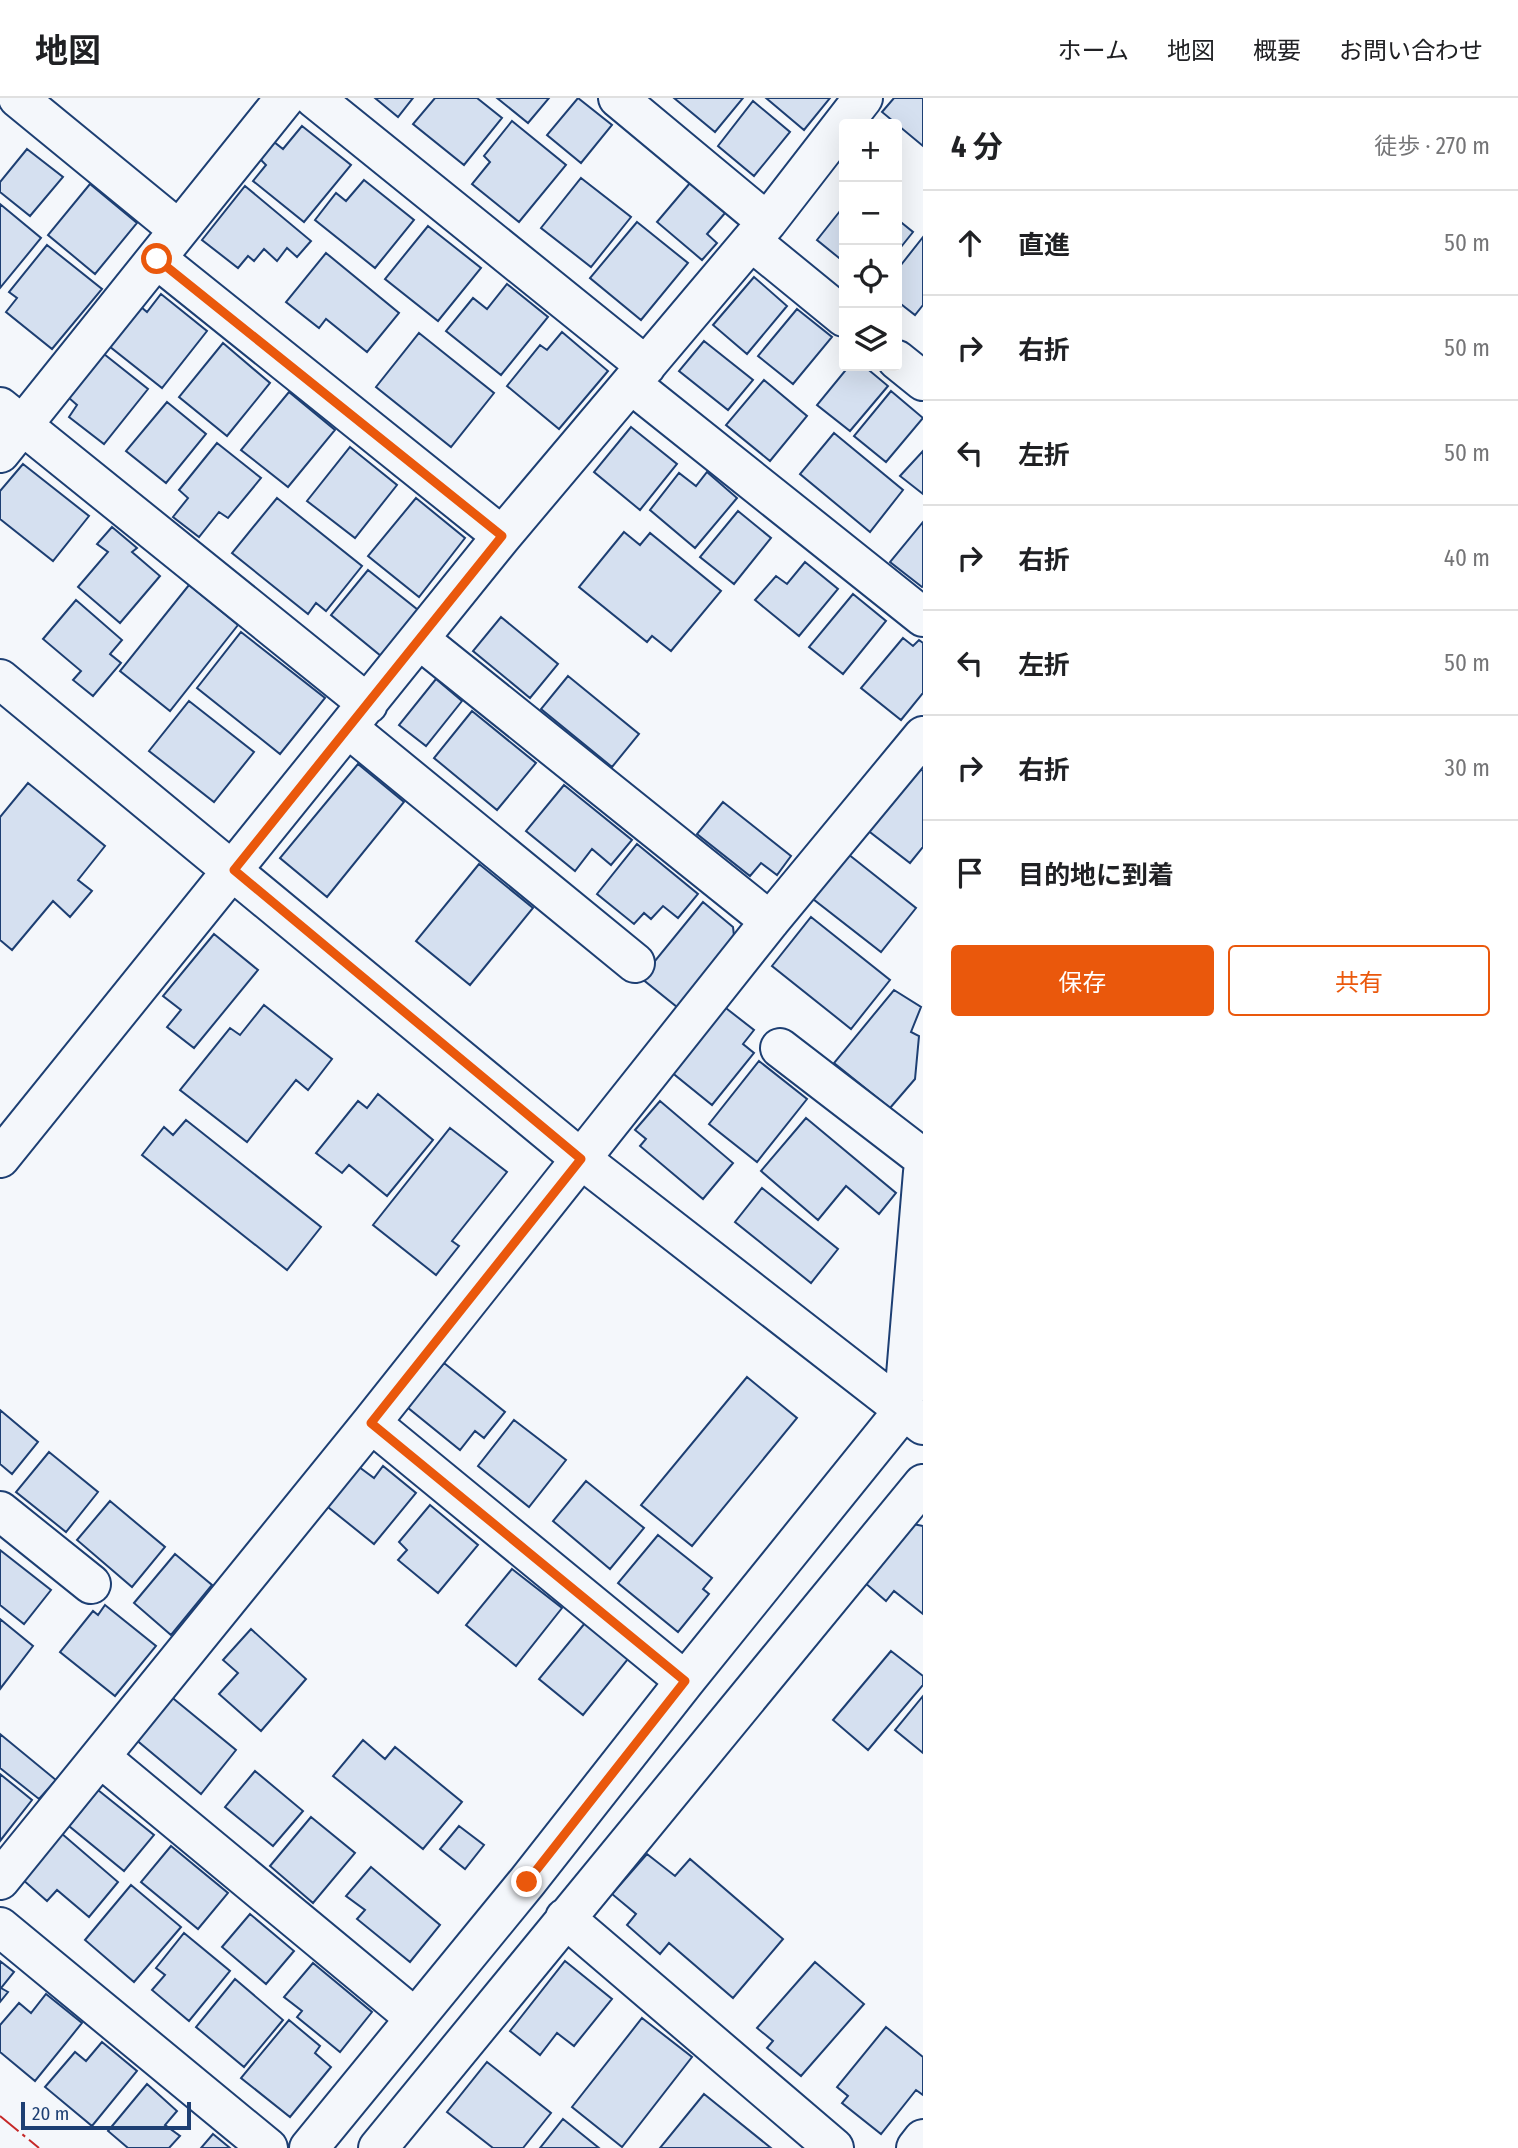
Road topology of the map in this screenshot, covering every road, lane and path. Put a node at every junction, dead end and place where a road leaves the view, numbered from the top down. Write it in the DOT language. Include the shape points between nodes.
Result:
graph roads {
  1 [pos="18,98"];
  2 [pos="285,98"];
  3 [pos="314,98"];
  4 [pos="618,98"];
  5 [pos="863,98"];
  6 [pos="759,231"];
  7 [pos="168,245"];
  8 [pos="839,312"];
  9 [pos="902,364"];
  10 [pos="638,375"];
  11 [pos="923,381"];
  12 [pos="8,428"];
  13 [pos="502,536"];
  14 [pos="923,617"];
  15 [pos="419,640"];
  16 [pos="0,679"];
  17 [pos="358,716"];
  18 [pos="923,736"];
  19 [pos="234,870"];
  20 [pos="771,921"];
  21 [pos="635,963"];
  22 [pos="780,1048"];
  23 [pos="0,1158"];
  24 [pos="923,1158"];
  25 [pos="581,1159"];
  26 [pos="923,1172"];
  27 [pos="913,1418"];
  28 [pos="371,1423"];
  29 [pos="923,1484"];
  30 [pos="0,1511"];
  31 [pos="91,1584"];
  32 [pos="685,1681"];
  33 [pos="100,1757"];
  34 [pos="0,1880"];
  35 [pos="565,1918"];
  36 [pos="0,1927"];
  37 [pos="415,2018"];
  38 [pos="923,2139"];
  39 [pos="398,2141"];
  40 [pos="268,2148"];
  41 [pos="309,2148"];
  42 [pos="834,2148"];
  43 [pos="916,2148"];
  1 -- 7 [label="street"];
  2 -- 7 [label="street"];
  3 -- 10 [label="street"];
  4 -- 6 [label="street"];
  5 -- 6 [label="street"];
  6 -- 8 [label="street"];
  6 -- 10 [label="street"];
  7 -- 12 [label="street"];
  7 -- 13 [label="street"];
  9 -- 11 [label="street"];
  10 -- 13 [label="street"];
  10 -- 14 [label="street"];
  12 -- 17 [label="street"];
  13 -- 15 [label="street"];
  15 -- 17 [label="street"];
  15 -- 20 [label="street"];
  16 -- 19 [label="street"];
  17 -- 19 [label="street"];
  17 -- 21 [label="street"];
  18 -- 20 [label="street"];
  19 -- 23 [label="street"];
  19 -- 25 [label="street"];
  20 -- 25 [label="street"];
  22 -- 24 [label="street"];
  25 -- 27 [label="street"];
  25 -- 28 [label="street"];
  26 -- 27 [label="street"];
  27 -- 32 [label="street"];
  28 -- 32 [label="street"];
  28 -- 33 [label="street"];
  29 -- 35 [label="street"];
  30 -- 31 [label="street"];
  32 -- 37 [label="street"];
  33 -- 34 [label="street"];
  33 -- 37 [label="street"];
  35 -- 39 [label="street"];
  35 -- 42 [label="street"];
  36 -- 40 [label="street"];
  37 -- 41 [label="street"];
  38 -- 43 [label="street"];
}
